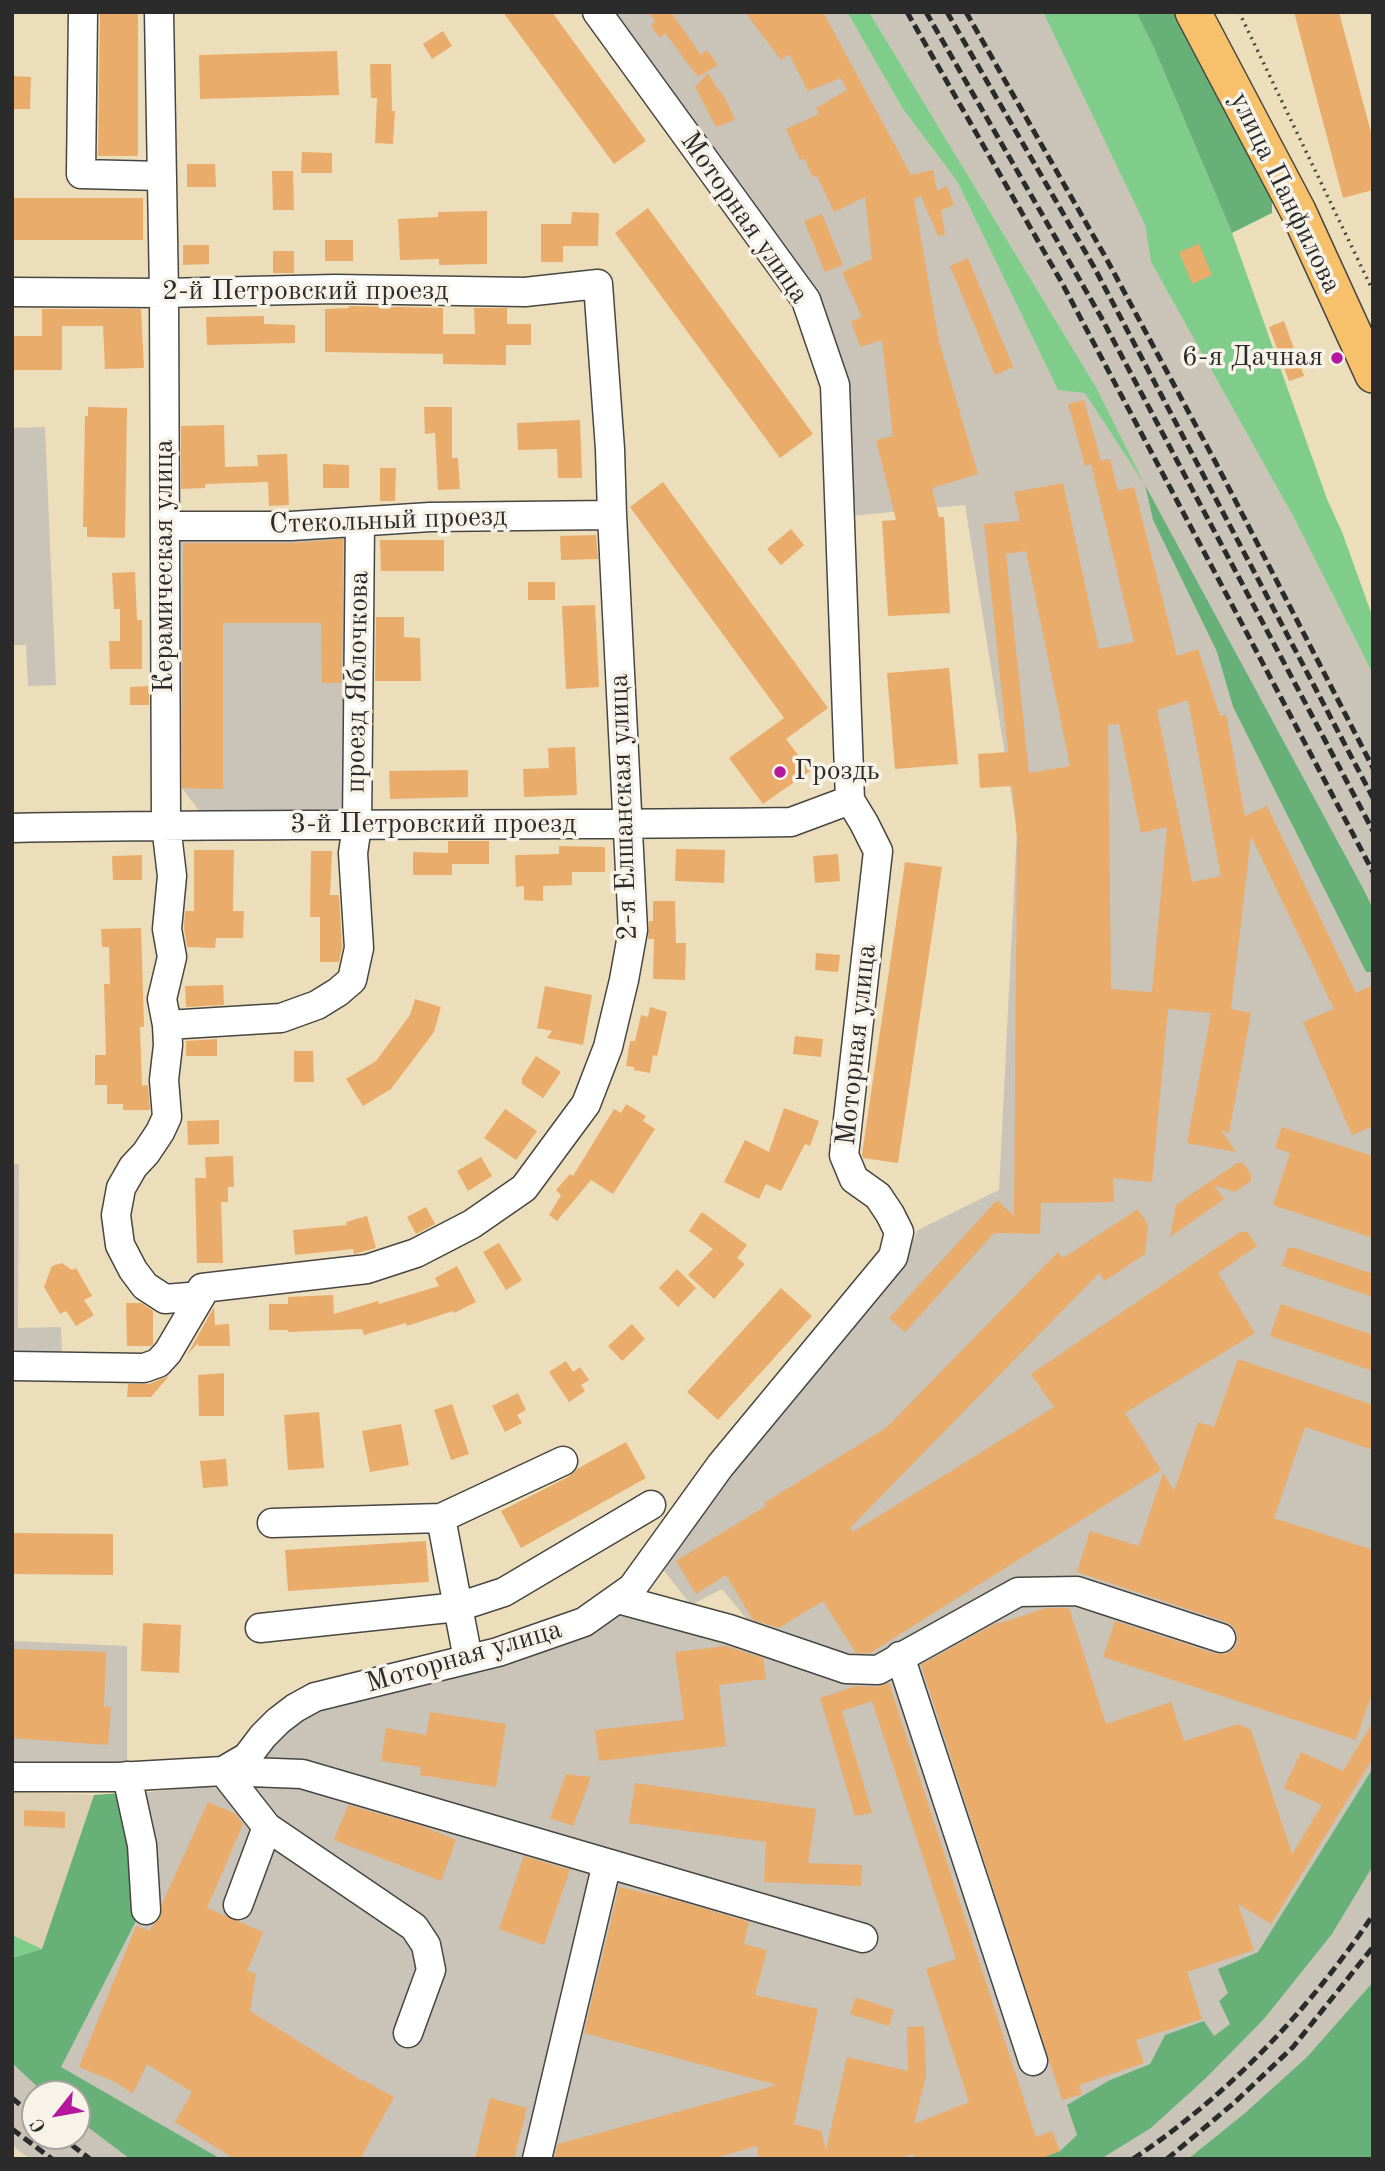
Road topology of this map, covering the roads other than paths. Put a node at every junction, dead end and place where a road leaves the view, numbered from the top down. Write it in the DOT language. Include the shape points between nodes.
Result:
graph roads {
  1 [pos="83,12"];
  2 [pos="159,12"];
  3 [pos="597,12"];
  4 [pos="1194,12"];
  5 [pos="161,176"];
  6 [pos="598,284"];
  7 [pos="12,292"];
  8 [pos="164,293"];
  9 [pos="1373,375"];
  10 [pos="612,515"];
  11 [pos="360,522"];
  12 [pos="165,526"];
  13 [pos="850,800"];
  14 [pos="627,824"];
  15 [pos="166,825"];
  16 [pos="357,826"];
  17 [pos="12,828"];
  18 [pos="167,1025"];
  19 [pos="201,1296"];
  20 [pos="12,1366"];
  21 [pos="563,1461"];
  22 [pos="651,1505"];
  23 [pos="441,1518"];
  24 [pos="272,1523"];
  25 [pos="618,1599"];
  26 [pos="458,1607"];
  27 [pos="260,1628"];
  28 [pos="1221,1638"];
  29 [pos="900,1656"];
  30 [pos="468,1659"];
  31 [pos="223,1771"];
  32 [pos="127,1776"];
  33 [pos="12,1777"];
  34 [pos="267,1827"];
  35 [pos="607,1863"];
  36 [pos="238,1905"];
  37 [pos="146,1910"];
  38 [pos="863,1938"];
  39 [pos="408,2033"];
  40 [pos="1033,2061"];
  41 [pos="537,2159"];
  1 -- 5 [label="street" via="82,174"];
  2 -- 5 [label="street, Керамическая улица"];
  3 -- 13 [label="street, Моторная улица" via="806,300 835,385"];
  4 -- 9 [label="main road, улица Панфилова" via="1298,211"];
  5 -- 8 [label="street, Керамическая улица"];
  6 -- 8 [label="street, 2-й Петровский проезд" via="525,292 335,289"];
  6 -- 10 [label="street, 2-я Елшанская улица"];
  7 -- 8 [label="street, 2-й Петровский проезд"];
  8 -- 12 [label="street, Керамическая улица"];
  10 -- 11 [label="street, Стекольный проезд"];
  10 -- 14 [label="street, 2-я Елшанская улица"];
  11 -- 12 [label="street, Стекольный проезд"];
  11 -- 16 [label="street, проезд Яблочкова"];
  12 -- 15 [label="street, Керамическая улица"];
  13 -- 14 [label="street, 3-й Петровский проезд" via="791,822"];
  13 -- 25 [label="street, Моторная улица" via="878,851 844,1155 854,1179 878,1196 899,1232 893,1257 720,1466 632,1588"];
  14 -- 16 [label="street, 3-й Петровский проезд"];
  14 -- 19 [label="street, 2-я Елшанская улица" via="633,930 608,1047 586,1104 524,1188 472,1224 415,1253 367,1269 202,1288"];
  15 -- 16 [label="street, 3-й Петровский проезд"];
  15 -- 17 [label="street, 3-й Петровский проезд"];
  15 -- 18 [label="street, Керамическая улица" via="172,876 167,929 172,957 162,999"];
  16 -- 18 [label="street, проезд Яблочкова" via="353,853 359,948 352,980 317,1005 281,1018"];
  18 -- 19 [label="street, Керамическая улица" via="163,1080 167,1117 121,1188 116,1215 120,1245 145,1286 165,1298"];
  19 -- 20 [label="street" via="158,1363 144,1368"];
  21 -- 23 [label="street"];
  22 -- 26 [label="street" via="505,1592"];
  23 -- 24 [label="street"];
  23 -- 26 [label="street"];
  25 -- 29 [label="street" via="729,1629 846,1669 878,1670"];
  25 -- 30 [label="street, Моторная улица" via="584,1622"];
  26 -- 27 [label="street"];
  26 -- 30 [label="street"];
  28 -- 29 [label="street" via="1077,1591 1018,1592"];
  29 -- 40 [label="street"];
  30 -- 31 [label="street, Моторная улица" via="315,1697 278,1721 247,1757"];
  31 -- 32 [label="street"];
  31 -- 34 [label="street"];
  31 -- 35 [label="street" via="302,1774"];
  32 -- 33 [label="street"];
  32 -- 37 [label="street" via="142,1844"];
  34 -- 36 [label="street"];
  34 -- 39 [label="street" via="414,1927 426,1945 431,1970"];
  35 -- 38 [label="street"];
  35 -- 41 [label="street"];
}
